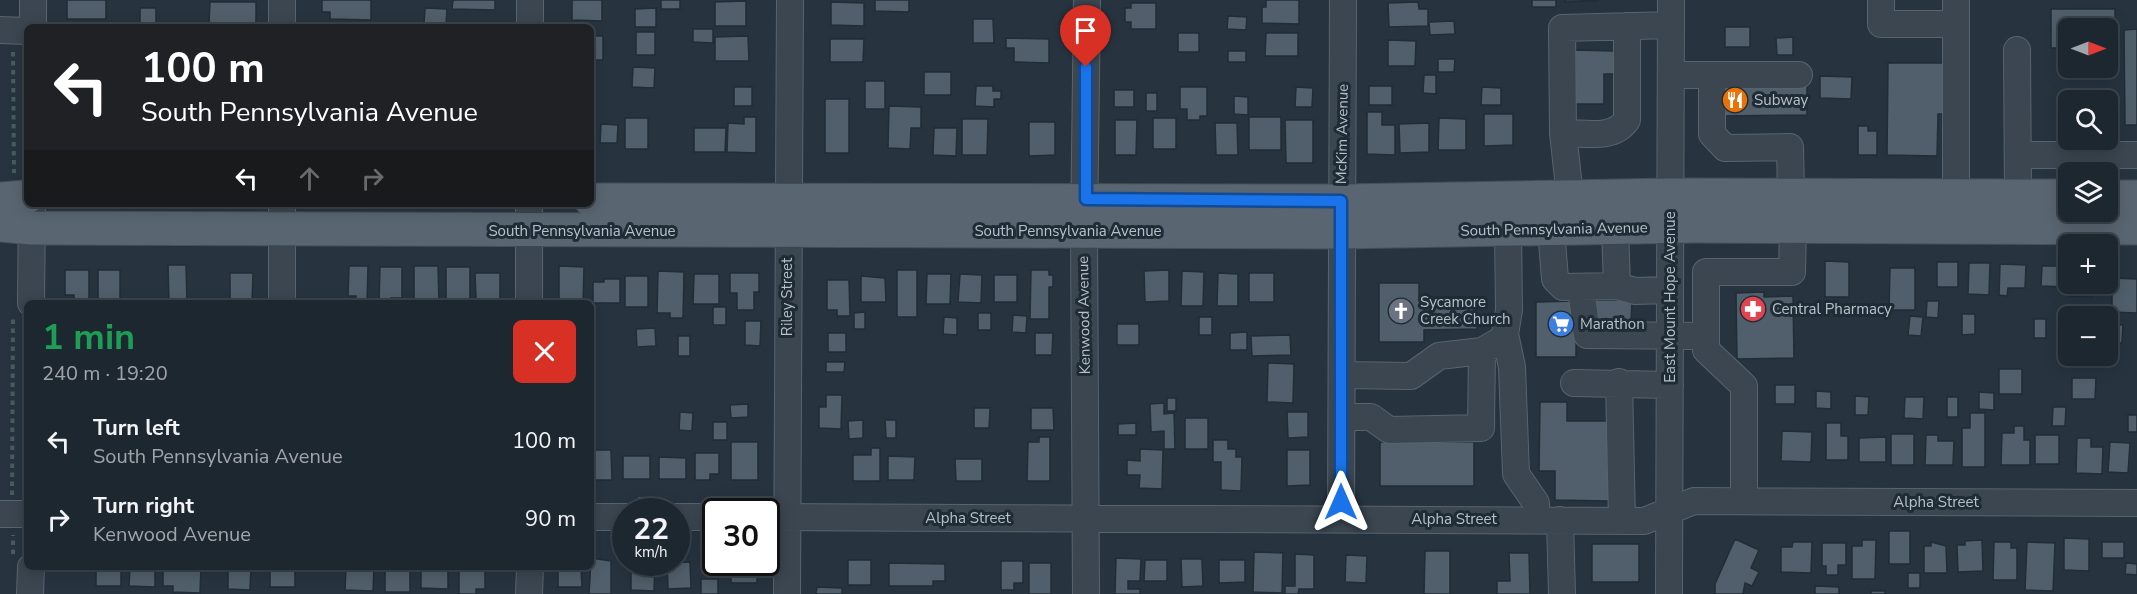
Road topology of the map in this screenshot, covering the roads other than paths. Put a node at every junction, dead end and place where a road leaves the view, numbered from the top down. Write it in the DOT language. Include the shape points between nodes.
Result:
graph roads {
  1 [pos="33,0"];
  2 [pos="282,0"];
  3 [pos="530,0"];
  4 [pos="790,0"];
  5 [pos="1087,0"];
  6 [pos="1343,0"];
  7 [pos="1881,0"];
  8 [pos="1671,12"];
  9 [pos="1956,12"];
  10 [pos="282,24"];
  11 [pos="530,24"];
  12 [pos="1628,26"];
  13 [pos="18,30"];
  14 [pos="2017,50"];
  15 [pos="1671,75"];
  16 [pos="1712,75"];
  17 [pos="1799,75"];
  18 [pos="1563,133"];
  19 [pos="2018,155"];
  20 [pos="2137,155"];
  21 [pos="1570,196"];
  22 [pos="1956,196"];
  23 [pos="2018,196"];
  24 [pos="2058,196"];
  25 [pos="2118,196"];
  26 [pos="2137,197"];
  27 [pos="594,200"];
  28 [pos="17,205"];
  29 [pos="61,207"];
  30 [pos="1671,211"];
  31 [pos="1792,211"];
  32 [pos="787,215"];
  33 [pos="1085,215"];
  34 [pos="282,217"];
  35 [pos="529,217"];
  36 [pos="1341,217"];
  37 [pos="1615,227"];
  38 [pos="2137,228"];
  39 [pos="1551,229"];
  40 [pos="1508,231"];
  41 [pos="1617,286"];
  42 [pos="1581,288"];
  43 [pos="1670,290"];
  44 [pos="282,300"];
  45 [pos="529,300"];
  46 [pos="22,305"];
  47 [pos="1505,333"];
  48 [pos="1670,336"];
  49 [pos="1706,336"];
  50 [pos="1482,351"];
  51 [pos="1342,375"];
  52 [pos="1619,382"];
  53 [pos="1574,383"];
  54 [pos="1670,385"];
  55 [pos="1342,417"];
  56 [pos="778,498"];
  57 [pos="1744,501"];
  58 [pos="2137,502"];
  59 [pos="3,506"];
  60 [pos="1669,511"];
  61 [pos="24,513"];
  62 [pos="594,517"];
  63 [pos="612,517"];
  64 [pos="780,517"];
  65 [pos="1086,518"];
  66 [pos="1341,519"];
  67 [pos="1549,520"];
  68 [pos="1622,520"];
  69 [pos="780,540"];
  70 [pos="31,570"];
  71 [pos="530,570"];
  72 [pos="30,594"];
  73 [pos="530,594"];
  74 [pos="787,594"];
  75 [pos="1086,594"];
  76 [pos="1562,594"];
  77 [pos="1670,594"];
  1 -- 13 [label="street"];
  2 -- 10 [label="street"];
  3 -- 11 [label="street"];
  4 -- 32 [label="street, Riley Street"];
  5 -- 33 [label="street, Kenwood Avenue"];
  6 -- 36 [label="street, McKim Avenue"];
  7 -- 9 [label="street" via="1881,24"];
  8 -- 12 [label="street"];
  8 -- 15 [label="street, East Mount Hope Avenue"];
  9 -- 22 [label="street"];
  12 -- 18 [label="street" via="1627,120 1619,130 1610,133"];
  12 -- 18 [label="street" via="1562,28"];
  14 -- 19 [label="street"];
  15 -- 16 [label="street"];
  15 -- 30 [label="street, East Mount Hope Avenue"];
  16 -- 17 [label="street"];
  16 -- 31 [label="street" via="1712,134 1725,148 1790,147"];
  18 -- 21 [label="street"];
  19 -- 20 [label="street"];
  19 -- 23 [label="street"];
  21 -- 30 [label="main road, South Pennsylvania Avenue"];
  21 -- 36 [label="main road, South Pennsylvania Avenue"];
  22 -- 23 [label="main road, South Pennsylvania Avenue"];
  22 -- 31 [label="main road, South Pennsylvania Avenue"];
  23 -- 24 [label="main road, South Pennsylvania Avenue"];
  25 -- 26 [label="main road"];
  27 -- 32 [label="main road, South Pennsylvania Avenue"];
  28 -- 46 [label="street"];
  29 -- 34 [label="main road, South Pennsylvania Avenue"];
  30 -- 31 [label="main road, South Pennsylvania Avenue"];
  30 -- 37 [label="main road, South Pennsylvania Avenue"];
  30 -- 43 [label="street, East Mount Hope Avenue"];
  31 -- 38 [label="main road, South Pennsylvania Avenue"];
  31 -- 49 [label="street" via="1792,272 1706,272"];
  32 -- 33 [label="main road, South Pennsylvania Avenue"];
  32 -- 35 [label="main road, South Pennsylvania Avenue"];
  32 -- 56 [label="street, Riley Street"];
  33 -- 36 [label="main road, South Pennsylvania Avenue"];
  33 -- 65 [label="street, Kenwood Avenue"];
  34 -- 35 [label="main road, South Pennsylvania Avenue"];
  34 -- 44 [label="street"];
  35 -- 45 [label="street"];
  36 -- 40 [label="main road, South Pennsylvania Avenue"];
  36 -- 51 [label="street, McKim Avenue"];
  37 -- 39 [label="main road, South Pennsylvania Avenue"];
  37 -- 41 [label="street"];
  39 -- 40 [label="main road, South Pennsylvania Avenue"];
  39 -- 42 [label="street" via="1556,279 1563,287"];
  40 -- 47 [label="street" via="1510,290"];
  41 -- 42 [label="street"];
  41 -- 43 [label="street" via="1635,291"];
  42 -- 48 [label="street" via="1587,335"];
  43 -- 48 [label="street, East Mount Hope Avenue"];
  47 -- 50 [label="street" via="1501,340"];
  47 -- 67 [label="street" via="1512,367 1516,474"];
  48 -- 49 [label="street"];
  48 -- 54 [label="street, East Mount Hope Avenue"];
  49 -- 57 [label="street" via="1706,350 1744,386"];
  50 -- 51 [label="street" via="1439,356 1411,376"];
  50 -- 55 [label="street" via="1481,428 1389,430 1371,417"];
  51 -- 55 [label="street, McKim Avenue"];
  52 -- 53 [label="street"];
  52 -- 54 [label="street"];
  52 -- 68 [label="street"];
  54 -- 60 [label="street, East Mount Hope Avenue"];
  55 -- 66 [label="street, McKim Avenue"];
  57 -- 58 [label="street, Alpha Street"];
  57 -- 60 [label="street, Alpha Street" via="1694,501"];
  59 -- 61 [label="street"];
  60 -- 68 [label="street, Alpha Street" via="1644,521"];
  60 -- 77 [label="street, East Mount Hope Avenue"];
  62 -- 63 [label="street"];
  64 -- 65 [label="street, Alpha Street"];
  65 -- 66 [label="street, Alpha Street"];
  65 -- 75 [label="street, Kenwood Avenue"];
  66 -- 67 [label="street, Alpha Street"];
  67 -- 68 [label="street, Alpha Street"];
  67 -- 76 [label="street"];
  69 -- 74 [label="street, Riley Street"];
  70 -- 72 [label="street"];
  71 -- 73 [label="street"];
}
